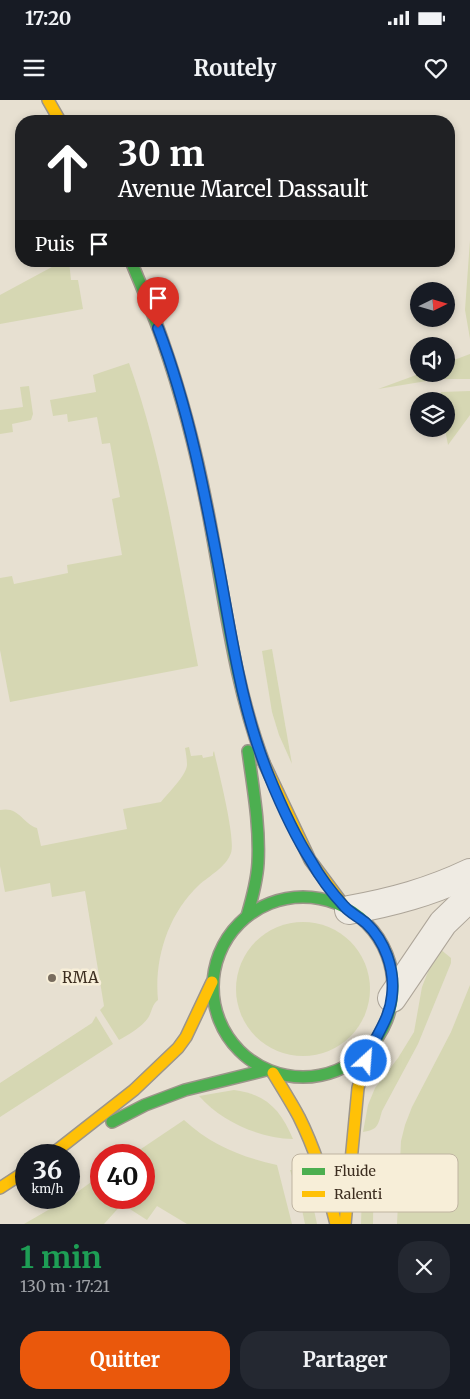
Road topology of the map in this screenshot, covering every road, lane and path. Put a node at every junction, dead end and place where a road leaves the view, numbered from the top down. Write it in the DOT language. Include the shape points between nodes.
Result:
graph roads {
  1 [pos="48,100"];
  2 [pos="57,115"];
  3 [pos="132,267"];
  4 [pos="239,677"];
  5 [pos="470,873"];
  6 [pos="470,897"];
  7 [pos="347,909"];
  8 [pos="247,916"];
  9 [pos="213,980"];
  10 [pos="392,998"];
  11 [pos="370,1047"];
  12 [pos="270,1071"];
  13 [pos="66,1144"];
  14 [pos="72,1144"];
  15 [pos="315,1154"];
  16 [pos="352,1154"];
  17 [pos="15,1178"];
  18 [pos="0,1188"];
  1 -- 2 [label="street"];
  3 -- 4 [label="street" via="163,341 186,418 207,506"];
  4 -- 7 [label="street" via="257,744 272,783 310,860"];
  4 -- 8 [label="street" via="258,845 258,865"];
  5 -- 7 [label="street" via="419,894"];
  6 -- 10 [label="street" via="443,923"];
  7 -- 8 [label="street" via="321,899 295,897 270,903"];
  7 -- 10 [label="street" via="367,924 382,946 391,971"];
  8 -- 9 [label="street" via="223,945"];
  9 -- 12 [label="street" via="214,1006 227,1035 241,1053"];
  9 -- 13 [label="street" via="178,1048 134,1090"];
  10 -- 11 [label="street" via="385,1024"];
  11 -- 12 [label="street" via="347,1066 319,1076 303,1078"];
  11 -- 16 [label="street" via="358,1088"];
  12 -- 14 [label="street" via="198,1086 145,1105"];
  12 -- 15 [label="street" via="302,1123"];
  17 -- 18 [label="street"];
}
